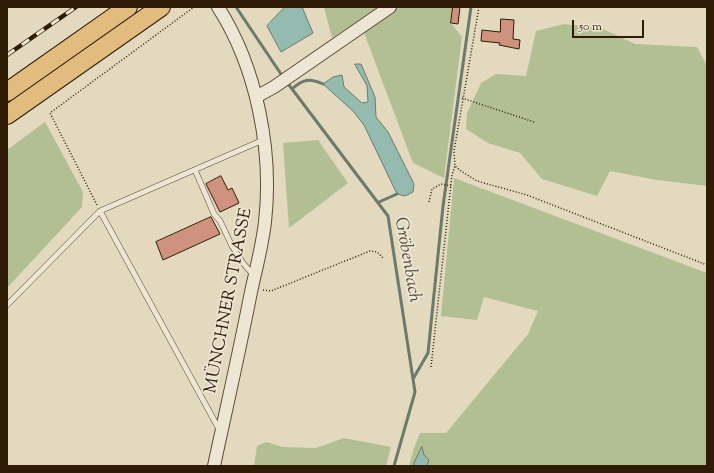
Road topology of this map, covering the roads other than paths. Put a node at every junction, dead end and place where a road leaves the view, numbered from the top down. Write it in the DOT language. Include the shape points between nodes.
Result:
graph roads {
  1 [pos="128,7"];
  2 [pos="161,7"];
  3 [pos="218,7"];
  4 [pos="390,7"];
  5 [pos="7,92"];
  6 [pos="256,97"];
  7 [pos="7,115"];
  8 [pos="263,140"];
  9 [pos="195,170"];
  10 [pos="100,211"];
  11 [pos="253,283"];
  12 [pos="7,305"];
  13 [pos="221,434"];
  14 [pos="214,466"];
  1 -- 5 [label="highway"];
  2 -- 7 [label="highway"];
  3 -- 6 [label="street, MÜNCHNER STRASSE" via="237,42"];
  4 -- 6 [label="street"];
  6 -- 8 [label="street, MÜNCHNER STRASSE"];
  8 -- 9 [label="lane"];
  8 -- 11 [label="street, MÜNCHNER STRASSE" via="267,200"];
  9 -- 10 [label="lane"];
  9 -- 11 [label="lane" via="214,214"];
  10 -- 12 [label="lane"];
  10 -- 13 [label="lane"];
  11 -- 13 [label="street, MÜNCHNER STRASSE"];
  13 -- 14 [label="street, MÜNCHNER STRASSE"];
}
